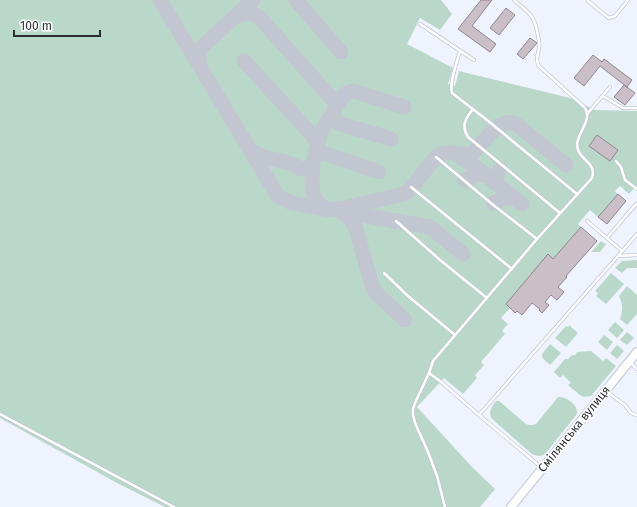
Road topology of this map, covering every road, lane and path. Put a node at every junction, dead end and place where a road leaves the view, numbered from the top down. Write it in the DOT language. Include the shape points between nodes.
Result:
graph roads {
  1 [pos="514,0"];
  2 [pos="587,0"];
  3 [pos="628,0"];
  4 [pos="420,24"];
  5 [pos="460,51"];
  6 [pos="474,60"];
  7 [pos="610,87"];
  8 [pos="603,96"];
  9 [pos="637,108"];
  10 [pos="473,109"];
  11 [pos="588,113"];
  12 [pos="436,157"];
  13 [pos="616,161"];
  14 [pos="411,187"];
  15 [pos="637,189"];
  16 [pos="577,194"];
  17 [pos="637,205"];
  18 [pos="560,213"];
  19 [pos="396,221"];
  20 [pos="587,221"];
  21 [pos="637,234"];
  22 [pos="607,238"];
  23 [pos="537,239"];
  24 [pos="622,251"];
  25 [pos="637,255"];
  26 [pos="618,256"];
  27 [pos="512,269"];
  28 [pos="384,273"];
  29 [pos="486,298"];
  30 [pos="455,335"];
  31 [pos="637,352"];
  32 [pos="629,361"];
  33 [pos="637,369"];
  34 [pos="429,373"];
  35 [pos="605,391"];
  36 [pos="0,414"];
  37 [pos="479,415"];
  38 [pos="637,415"];
  39 [pos="543,468"];
  40 [pos="174,507"];
  41 [pos="445,507"];
  42 [pos="511,507"];
  1 -- 11 [label="lane" via="535,21 540,47 537,58 539,66"];
  2 -- 3 [label="lane" via="609,18 615,16"];
  4 -- 5 [label="lane"];
  5 -- 6 [label="lane"];
  5 -- 10 [label="lane" via="451,91"];
  7 -- 8 [label="lane"];
  8 -- 9 [label="lane" via="622,108"];
  8 -- 11 [label="lane"];
  10 -- 16 [label="lane"];
  10 -- 18 [label="lane" via="464,126 468,137"];
  11 -- 16 [label="lane" via="577,145 581,157 591,164 593,174"];
  12 -- 23 [label="lane"];
  13 -- 15 [label="lane" via="625,180"];
  14 -- 27 [label="lane"];
  16 -- 18 [label="lane"];
  17 -- 22 [label="lane"];
  18 -- 23 [label="lane"];
  19 -- 29 [label="lane"];
  20 -- 22 [label="lane"];
  21 -- 24 [label="lane"];
  22 -- 24 [label="lane"];
  23 -- 27 [label="lane"];
  24 -- 26 [label="lane"];
  25 -- 26 [label="lane"];
  26 -- 37 [label="lane"];
  27 -- 29 [label="lane"];
  28 -- 30 [label="lane"];
  29 -- 30 [label="lane"];
  30 -- 34 [label="lane" via="434,359"];
  31 -- 32 [label="main road, Смілянська вулиця"];
  32 -- 33 [label="lane"];
  32 -- 35 [label="main road, Смілянська вулиця"];
  34 -- 37 [label="lane"];
  34 -- 41 [label="lane" via="415,403 413,415 437,476"];
  35 -- 38 [label="lane"];
  35 -- 39 [label="main road, Смілянська вулиця"];
  36 -- 40 [label="lane"];
  37 -- 39 [label="lane"];
  39 -- 42 [label="main road, Смілянська вулиця"];
}
